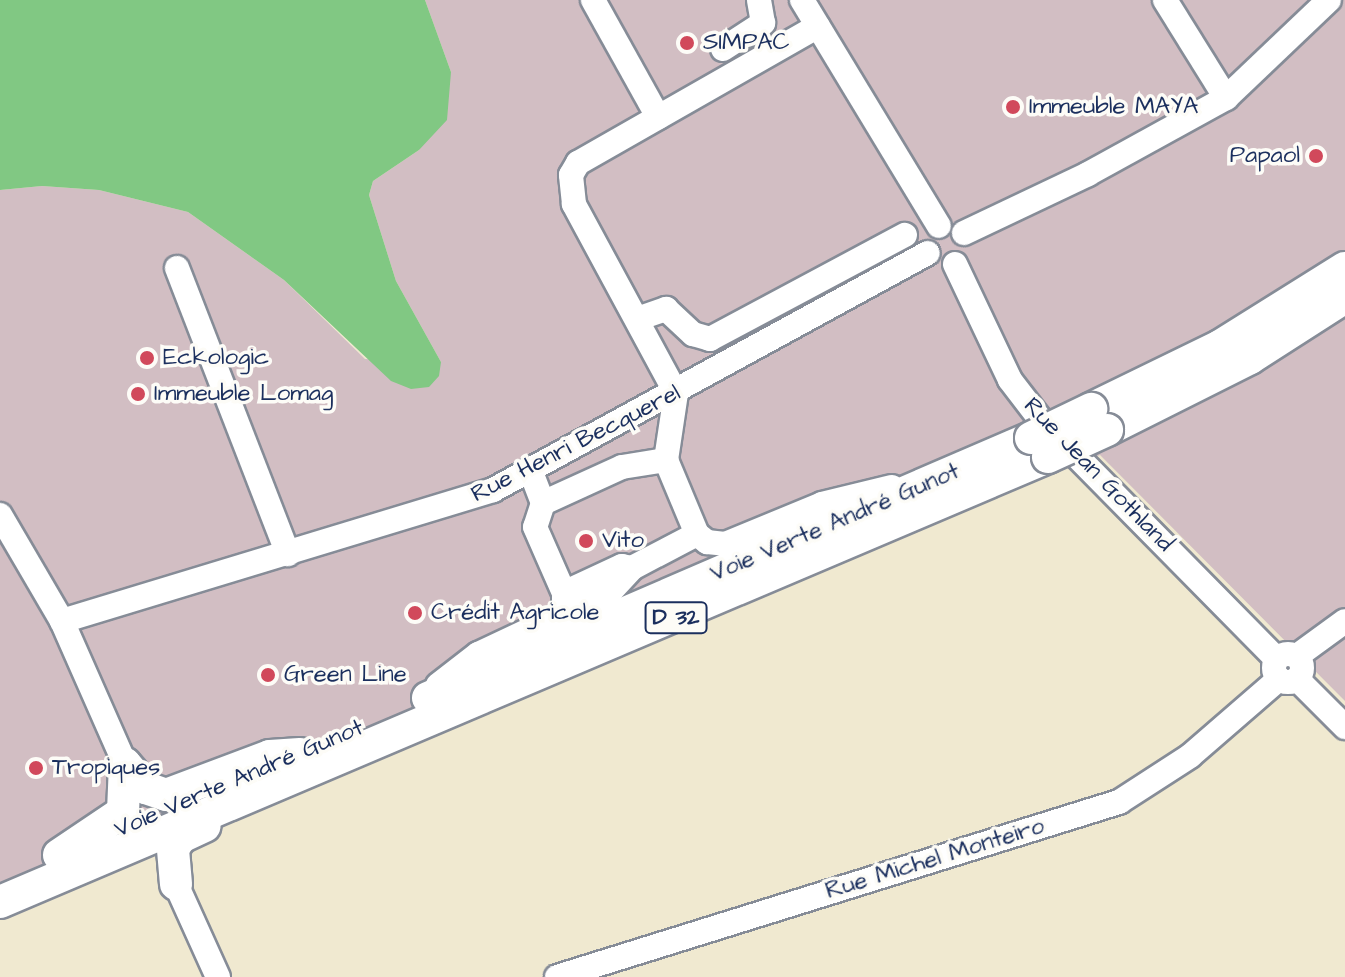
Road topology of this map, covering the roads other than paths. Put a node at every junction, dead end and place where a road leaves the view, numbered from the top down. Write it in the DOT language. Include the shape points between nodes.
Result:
graph roads {
  1 [pos="759,0"];
  2 [pos="802,0"];
  3 [pos="1165,0"];
  4 [pos="1329,0"];
  5 [pos="597,1"];
  6 [pos="818,26"];
  7 [pos="723,49"];
  8 [pos="1226,98"];
  9 [pos="658,117"];
  10 [pos="939,226"];
  11 [pos="964,233"];
  12 [pos="905,235"];
  13 [pos="928,253"];
  14 [pos="955,264"];
  15 [pos="177,268"];
  16 [pos="1345,268"];
  17 [pos="1345,297"];
  18 [pos="637,319"];
  19 [pos="676,393"];
  20 [pos="1099,420"];
  21 [pos="1040,448"];
  22 [pos="666,460"];
  23 [pos="531,472"];
  24 [pos="941,477"];
  25 [pos="543,503"];
  26 [pos="0,515"];
  27 [pos="697,534"];
  28 [pos="288,554"];
  29 [pos="564,602"];
  30 [pos="62,621"];
  31 [pos="1344,624"];
  32 [pos="1288,668"];
  33 [pos="414,704"];
  34 [pos="1345,727"];
  35 [pos="125,764"];
  36 [pos="301,764"];
  37 [pos="68,861"];
  38 [pos="0,880"];
  39 [pos="176,884"];
  40 [pos="0,902"];
  41 [pos="218,977"];
  42 [pos="557,977"];
  1 -- 7 [label="street" via="763,23"];
  2 -- 6 [label="street"];
  3 -- 8 [label="street"];
  4 -- 8 [label="street"];
  5 -- 9 [label="street"];
  6 -- 9 [label="street"];
  6 -- 10 [label="street"];
  8 -- 11 [label="street" via="1088,174"];
  9 -- 18 [label="street" via="578,163 568,183 574,204"];
  10 -- 11 [label="street" via="952,225"];
  10 -- 13 [label="street" via="930,235"];
  11 -- 14 [label="street" via="967,251"];
  12 -- 18 [label="street" via="710,339 693,334 666,309"];
  13 -- 14 [label="street" via="937,263"];
  13 -- 19 [label="street, Rue Henri Becquerel"];
  14 -- 32 [label="street, Rue Jean Gothland" via="1010,380 1040,419"];
  15 -- 28 [label="street"];
  16 -- 20 [label="main road, Voie Verte André Gunot / D 32"];
  17 -- 20 [label="main road, Voie Verte André Gunot / D 32" via="1250,358"];
  18 -- 19 [label="street"];
  19 -- 22 [label="street"];
  19 -- 23 [label="street, Rue Henri Becquerel"];
  20 -- 21 [label="main road, Voie Verte André Gunot / D 32, bridge"];
  21 -- 24 [label="main road, Voie Verte André Gunot / D 32"];
  21 -- 36 [label="main road, Voie Verte André Gunot / D 32"];
  22 -- 25 [label="street" via="622,467"];
  22 -- 27 [label="street"];
  23 -- 25 [label="street"];
  23 -- 28 [label="street, Rue Henri Becquerel" via="469,499"];
  24 -- 27 [label="street" via="822,504 725,544 707,542"];
  24 -- 33 [label="main road, Voie Verte André Gunot / D 32"];
  25 -- 29 [label="street" via="535,527"];
  26 -- 30 [label="street"];
  27 -- 29 [label="street" via="632,568 610,592"];
  28 -- 30 [label="street, Rue Henri Becquerel"];
  29 -- 33 [label="street" via="478,654"];
  30 -- 35 [label="street"];
  31 -- 32 [label="street, Rue Michel Monteiro"];
  32 -- 34 [label="street, Rue Jean Gothland"];
  32 -- 42 [label="street, Rue Michel Monteiro" via="1190,756 1119,802"];
  33 -- 36 [label="main road, Voie Verte André Gunot / D 32"];
  35 -- 36 [label="main road" via="146,788 166,795 270,756"];
  35 -- 37 [label="main road" via="123,812"];
  36 -- 37 [label="main road, Voie Verte André Gunot / D 32"];
  36 -- 39 [label="main road" via="290,788 181,837 171,856"];
  37 -- 38 [label="main road, Voie Verte André Gunot / D 32"];
  37 -- 39 [label="main road" via="137,853 156,862"];
  37 -- 40 [label="main road, Voie Verte André Gunot / D 32"];
  39 -- 41 [label="street"];
}
